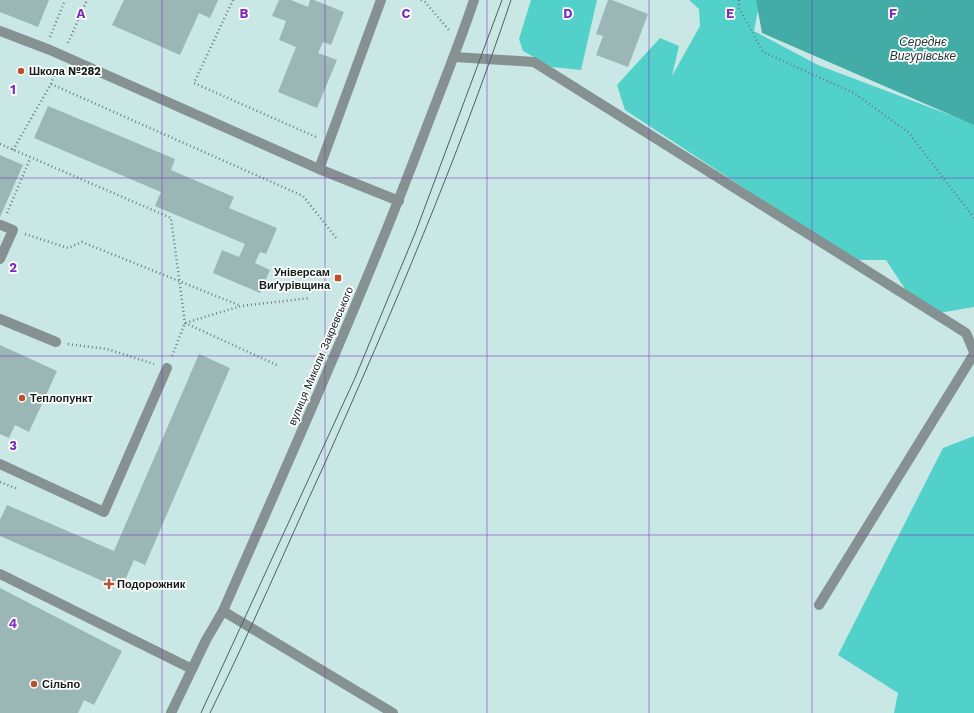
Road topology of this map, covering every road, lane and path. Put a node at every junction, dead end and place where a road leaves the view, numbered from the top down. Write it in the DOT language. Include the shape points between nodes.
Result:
graph roads {
  1 [pos="65,0"];
  2 [pos="86,0"];
  3 [pos="233,0"];
  4 [pos="381,0"];
  5 [pos="421,0"];
  6 [pos="474,0"];
  7 [pos="739,0"];
  8 [pos="0,31"];
  9 [pos="460,42"];
  10 [pos="45,48"];
  11 [pos="63,56"];
  12 [pos="455,57"];
  13 [pos="51,84"];
  14 [pos="328,143"];
  15 [pos="0,144"];
  16 [pos="13,150"];
  17 [pos="30,158"];
  18 [pos="319,170"];
  19 [pos="399,201"];
  20 [pos="974,218"];
  21 [pos="1,225"];
  22 [pos="13,230"];
  23 [pos="337,240"];
  24 [pos="0,259"];
  25 [pos="180,282"];
  26 [pos="310,298"];
  27 [pos="242,306"];
  28 [pos="0,319"];
  29 [pos="186,323"];
  30 [pos="56,342"];
  31 [pos="974,353"];
  32 [pos="279,366"];
  33 [pos="167,368"];
  34 [pos="0,464"];
  35 [pos="0,574"];
  36 [pos="819,605"];
  37 [pos="224,611"];
  38 [pos="192,669"];
  39 [pos="170,713"];
  40 [pos="392,713"];
  1 -- 10 [label="path"];
  2 -- 11 [label="path"];
  3 -- 14 [label="path" via="194,83"];
  4 -- 14 [label="street"];
  5 -- 9 [label="path"];
  6 -- 9 [label="street, вулиця Миколи Закревського"];
  7 -- 20 [label="path" via="739,8 763,52 854,93 909,133"];
  8 -- 10 [label="street"];
  9 -- 12 [label="street, вулиця Миколи Закревського"];
  10 -- 11 [label="street"];
  11 -- 13 [label="path"];
  11 -- 18 [label="street"];
  12 -- 19 [label="street, вулиця Миколи Закревського"];
  12 -- 31 [label="street" via="534,62 966,333"];
  13 -- 16 [label="path"];
  13 -- 23 [label="path" via="303,196"];
  14 -- 18 [label="street"];
  15 -- 16 [label="path"];
  16 -- 17 [label="path"];
  17 -- 21 [label="path"];
  17 -- 25 [label="path" via="172,218"];
  18 -- 19 [label="street"];
  19 -- 37 [label="street, вулиця Миколи Закревського"];
  21 -- 22 [label="street"];
  22 -- 24 [label="street"];
  22 -- 25 [label="path" via="68,248 82,242"];
  25 -- 27 [label="path"];
  25 -- 29 [label="path"];
  26 -- 27 [label="path"];
  27 -- 29 [label="path"];
  28 -- 30 [label="street"];
  29 -- 32 [label="path"];
  29 -- 33 [label="path"];
  30 -- 33 [label="path" via="107,349"];
  31 -- 36 [label="street"];
  33 -- 34 [label="street" via="104,512"];
  35 -- 38 [label="street"];
  37 -- 38 [label="street, вулиця Миколи Закревського"];
  37 -- 40 [label="street"];
  38 -- 39 [label="street, вулиця Миколи Закревського"];
}
